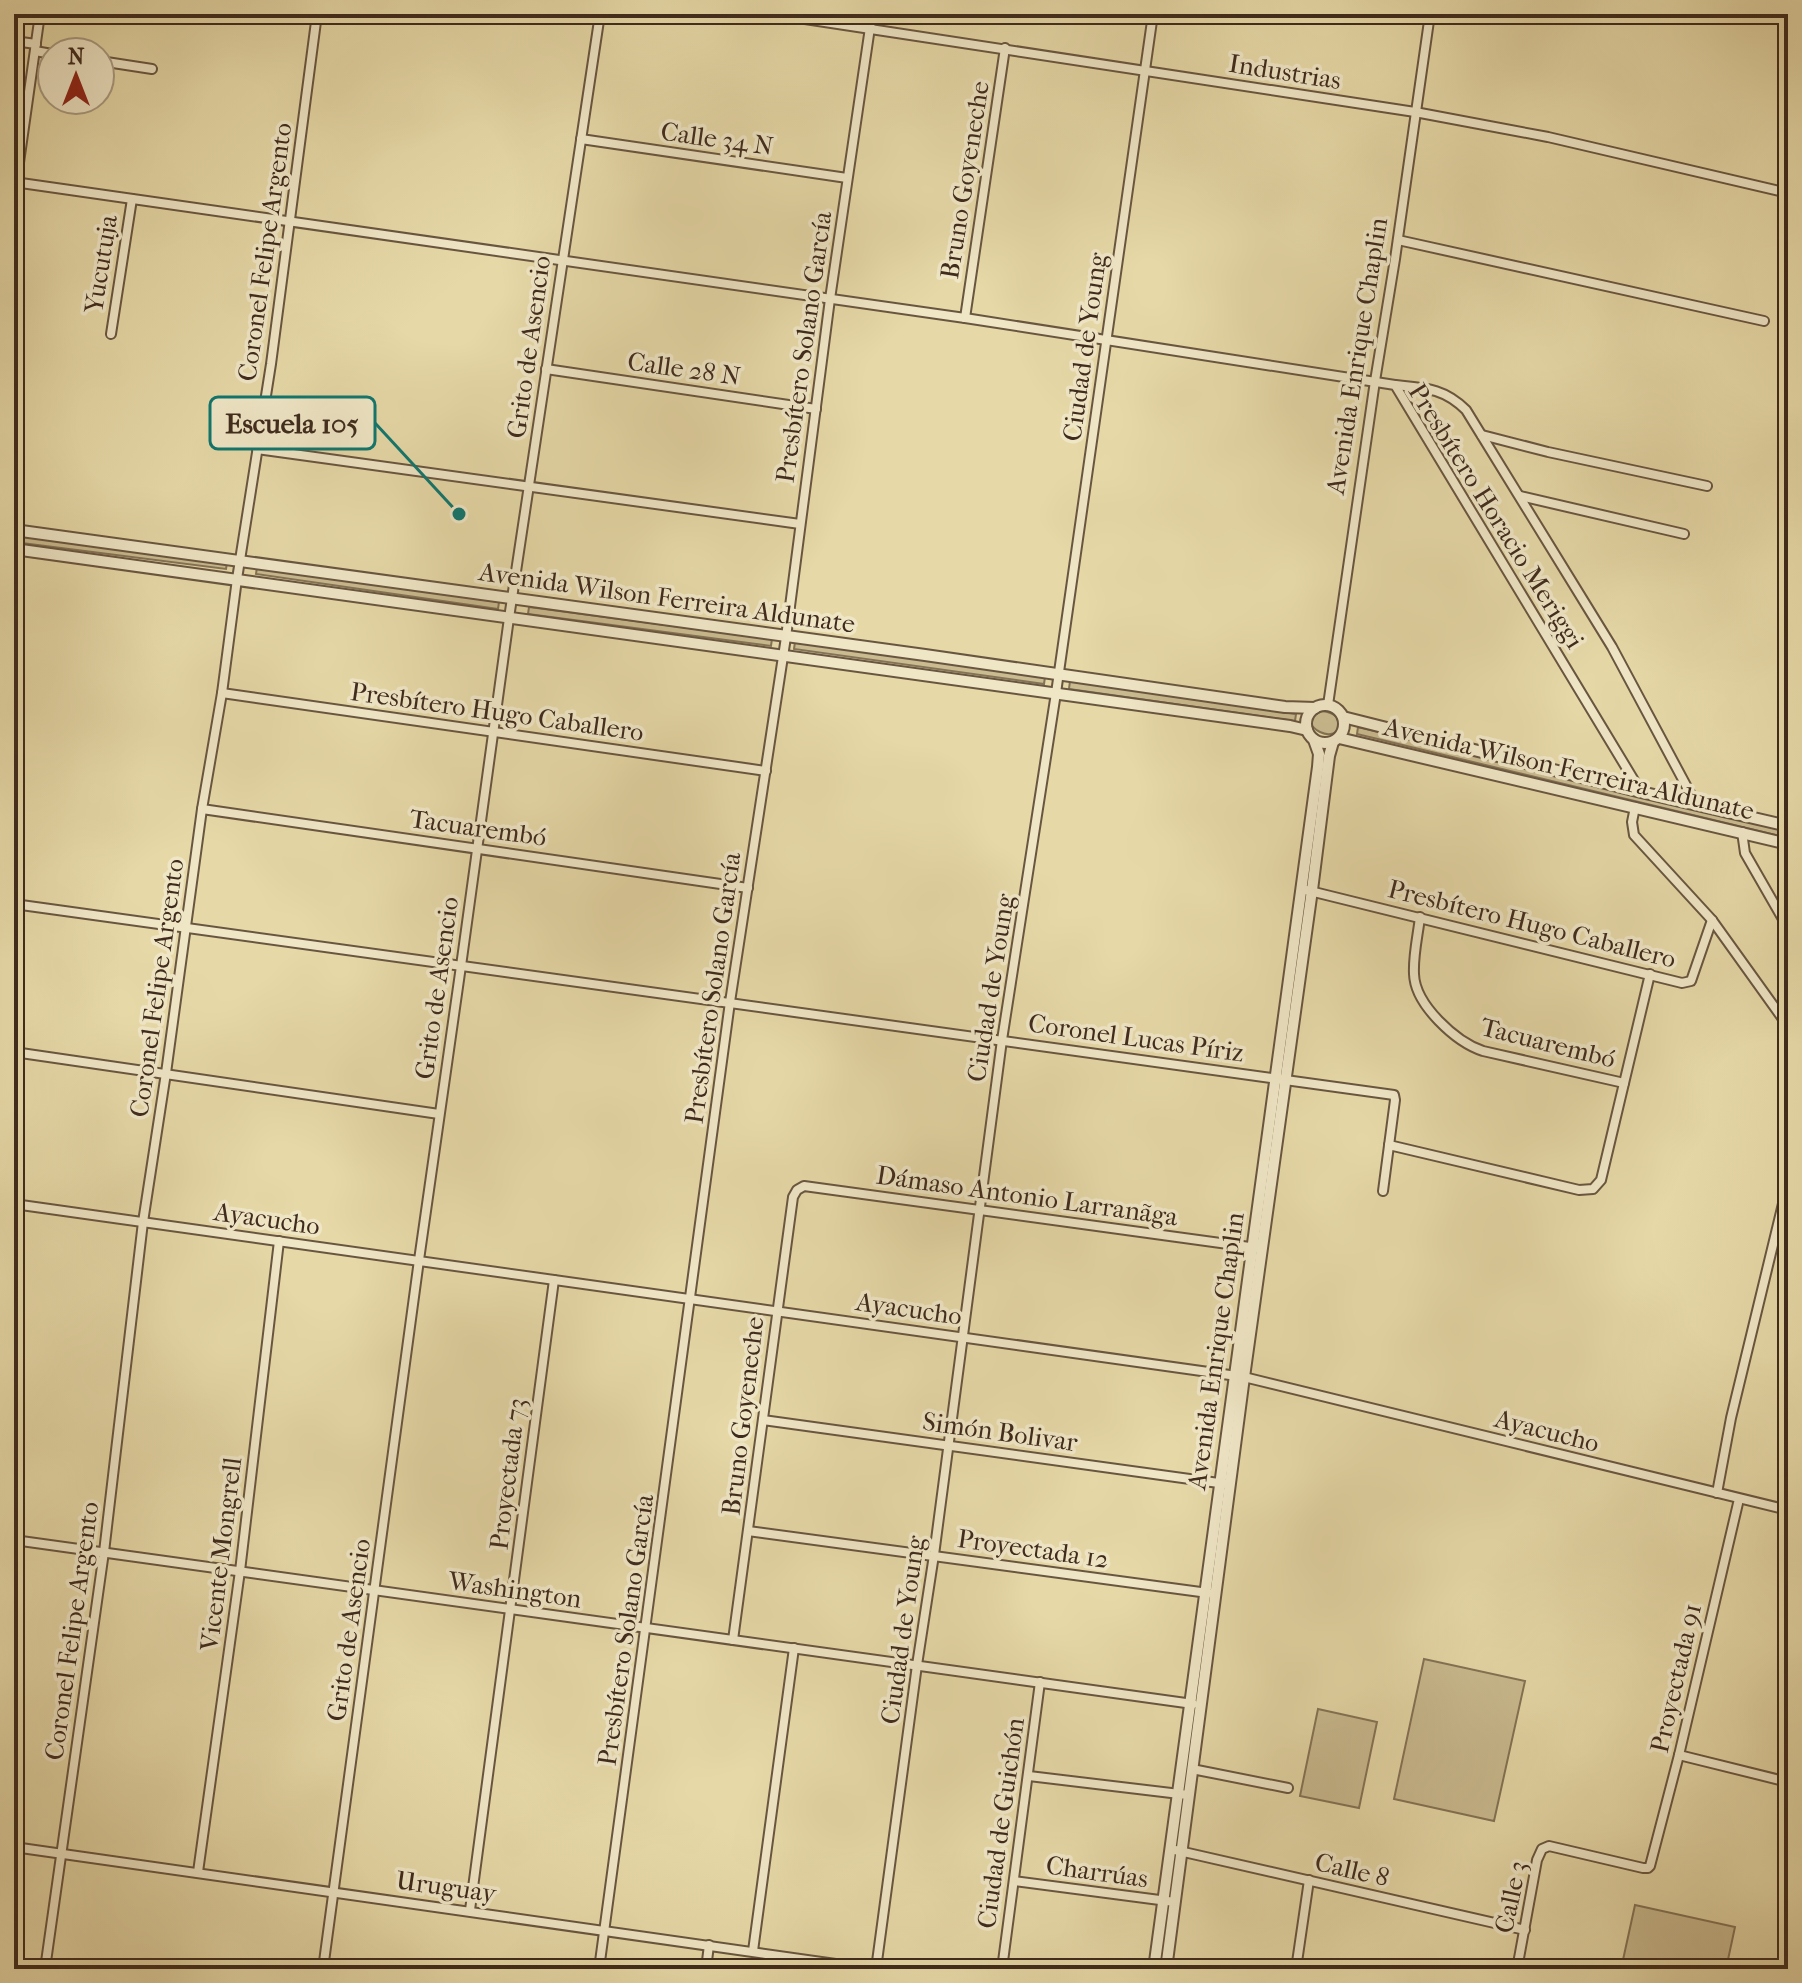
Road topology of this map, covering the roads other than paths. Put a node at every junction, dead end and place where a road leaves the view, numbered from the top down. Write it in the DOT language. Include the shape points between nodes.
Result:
graph roads {
  1 [pos="40,14"];
  2 [pos="317,14"];
  3 [pos="600,14"];
  4 [pos="772,14"];
  5 [pos="872,14"];
  6 [pos="1153,14"];
  7 [pos="1430,14"];
  8 [pos="870,29"];
  9 [pos="37,36"];
  10 [pos="14,41"];
  11 [pos="36,48"];
  12 [pos="1005,48"];
  13 [pos="116,63"];
  14 [pos="152,69"];
  15 [pos="1144,71"];
  16 [pos="1415,112"];
  17 [pos="581,139"];
  18 [pos="847,178"];
  19 [pos="15,182"];
  20 [pos="1788,193"];
  21 [pos="14,198"];
  22 [pos="132,199"];
  23 [pos="289,222"];
  24 [pos="1398,240"];
  25 [pos="562,260"];
  26 [pos="830,299"];
  27 [pos="965,318"];
  28 [pos="1764,321"];
  29 [pos="111,334"];
  30 [pos="1106,339"];
  31 [pos="546,369"];
  32 [pos="1375,381"];
  33 [pos="1395,385"];
  34 [pos="816,409"];
  35 [pos="1481,435"];
  36 [pos="257,449"];
  37 [pos="529,486"];
  38 [pos="1707,486"];
  39 [pos="1519,496"];
  40 [pos="800,524"];
  41 [pos="14,530"];
  42 [pos="1684,534"];
  43 [pos="14,549"];
  44 [pos="241,560"];
  45 [pos="237,579"];
  46 [pos="512,599"];
  47 [pos="509,618"];
  48 [pos="786,637"];
  49 [pos="783,655"];
  50 [pos="1058,675"];
  51 [pos="222,693"];
  52 [pos="1056,693"];
  53 [pos="1328,705"];
  54 [pos="1315,708"];
  55 [pos="1343,717"];
  56 [pos="1307,730"];
  57 [pos="493,732"];
  58 [pos="1314,740"];
  59 [pos="1336,740"];
  60 [pos="766,771"];
  61 [pos="1641,792"];
  62 [pos="1696,804"];
  63 [pos="1635,807"];
  64 [pos="202,809"];
  65 [pos="1788,826"];
  66 [pos="1742,832"];
  67 [pos="1788,844"];
  68 [pos="477,848"];
  69 [pos="748,888"];
  70 [pos="1307,890"];
  71 [pos="14,904"];
  72 [pos="1420,917"];
  73 [pos="1712,920"];
  74 [pos="1788,928"];
  75 [pos="186,929"];
  76 [pos="461,966"];
  77 [pos="1650,974"];
  78 [pos="730,1002"];
  79 [pos="1788,1026"];
  80 [pos="1002,1040"];
  81 [pos="14,1052"];
  82 [pos="166,1073"];
  83 [pos="1280,1078"];
  84 [pos="1624,1083"];
  85 [pos="439,1114"];
  86 [pos="1389,1145"];
  87 [pos="1788,1183"];
  88 [pos="1383,1191"];
  89 [pos="793,1197"];
  90 [pos="14,1204"];
  91 [pos="979,1210"];
  92 [pos="143,1222"];
  93 [pos="279,1241"];
  94 [pos="1257,1248"];
  95 [pos="419,1260"];
  96 [pos="554,1280"];
  97 [pos="691,1299"];
  98 [pos="777,1311"];
  99 [pos="962,1337"];
  100 [pos="1239,1376"];
  101 [pos="763,1420"];
  102 [pos="949,1445"];
  103 [pos="1225,1484"];
  104 [pos="1717,1493"];
  105 [pos="1739,1499"];
  106 [pos="1788,1510"];
  107 [pos="748,1531"];
  108 [pos="14,1540"];
  109 [pos="104,1552"];
  110 [pos="934,1555"];
  111 [pos="240,1571"];
  112 [pos="374,1590"];
  113 [pos="1211,1594"];
  114 [pos="510,1609"];
  115 [pos="646,1629"];
  116 [pos="733,1640"];
  117 [pos="794,1648"];
  118 [pos="917,1665"];
  119 [pos="1040,1682"];
  120 [pos="1196,1704"];
  121 [pos="1679,1755"];
  122 [pos="1192,1769"];
  123 [pos="1029,1776"];
  124 [pos="1788,1782"];
  125 [pos="1288,1788"];
  126 [pos="1183,1794"];
  127 [pos="14,1847"];
  128 [pos="1176,1850"];
  129 [pos="63,1854"];
  130 [pos="1650,1866"];
  131 [pos="198,1872"];
  132 [pos="1309,1880"];
  133 [pos="1014,1881"];
  134 [pos="334,1891"];
  135 [pos="1170,1902"];
  136 [pos="470,1910"];
  137 [pos="604,1930"];
  138 [pos="1525,1930"];
  139 [pos="709,1945"];
  140 [pos="753,1951"];
  141 [pos="45,1969"];
  142 [pos="323,1969"];
  143 [pos="599,1969"];
  144 [pos="706,1969"];
  145 [pos="874,1969"];
  146 [pos="1002,1969"];
  147 [pos="1154,1969"];
  148 [pos="1166,1969"];
  149 [pos="1296,1969"];
  150 [pos="1517,1969"];
  1 -- 9 [label="street"];
  2 -- 23 [label="street, Coronel Felipe Argento"];
  3 -- 17 [label="street, Grito de Asencio"];
  4 -- 8 [label="street, Industrias"];
  5 -- 8 [label="street, Presbítero Solano García"];
  6 -- 15 [label="street, Ciudad de Young"];
  7 -- 16 [label="street, Avenida Enrique Chaplin"];
  8 -- 12 [label="street, Industrias"];
  8 -- 18 [label="street, Presbítero Solano García"];
  10 -- 11 [label="street"];
  11 -- 19 [label="street"];
  12 -- 15 [label="street, Industrias"];
  12 -- 27 [label="street, Bruno Goyeneche"];
  13 -- 14 [label="street"];
  15 -- 16 [label="street, Industrias"];
  15 -- 30 [label="street, Ciudad de Young"];
  16 -- 20 [label="street, Industrias"];
  16 -- 24 [label="street, Avenida Enrique Chaplin"];
  17 -- 18 [label="street, Calle 34 N"];
  17 -- 25 [label="street, Grito de Asencio"];
  18 -- 26 [label="street, Presbítero Solano García"];
  19 -- 21 [label="street"];
  19 -- 22 [label="street, Presbítero Horacio Meriggi"];
  22 -- 23 [label="street, Presbítero Horacio Meriggi"];
  22 -- 29 [label="street, Yucutuja"];
  23 -- 25 [label="street, Presbítero Horacio Meriggi"];
  23 -- 36 [label="street, Coronel Felipe Argento"];
  24 -- 28 [label="street"];
  24 -- 32 [label="street, Avenida Enrique Chaplin"];
  25 -- 26 [label="street, Presbítero Horacio Meriggi"];
  25 -- 31 [label="street, Grito de Asencio"];
  26 -- 27 [label="street, Presbítero Horacio Meriggi"];
  26 -- 34 [label="street, Presbítero Solano García"];
  27 -- 30 [label="street, Presbítero Horacio Meriggi"];
  30 -- 32 [label="street, Presbítero Horacio Meriggi"];
  30 -- 50 [label="street, Ciudad de Young"];
  31 -- 34 [label="street, Calle 28 N"];
  31 -- 37 [label="street, Grito de Asencio"];
  32 -- 33 [label="street, Presbítero Horacio Meriggi"];
  32 -- 53 [label="street, Avenida Enrique Chaplin"];
  33 -- 35 [label="street" via="1435,390 1455,399"];
  33 -- 61 [label="street, Presbítero Horacio Meriggi"];
  34 -- 40 [label="street, Presbítero Solano García"];
  35 -- 38 [label="street"];
  35 -- 39 [label="street"];
  36 -- 37 [label="street"];
  36 -- 44 [label="street, Coronel Felipe Argento"];
  37 -- 40 [label="street"];
  37 -- 46 [label="street, Grito de Asencio"];
  39 -- 42 [label="street"];
  39 -- 62 [label="street" via="1612,647"];
  40 -- 48 [label="street, Presbítero Solano García"];
  41 -- 44 [label="street, Avenida Wilson Ferreira Aldunate"];
  43 -- 45 [label="street, Avenida Wilson Ferreira Aldunate"];
  44 -- 45 [label="street, Coronel Felipe Argento"];
  44 -- 46 [label="street, Avenida Wilson Ferreira Aldunate"];
  45 -- 47 [label="street, Avenida Wilson Ferreira Aldunate"];
  45 -- 51 [label="street, Coronel Felipe Argento"];
  46 -- 47 [label="street, Grito de Asencio"];
  46 -- 48 [label="street, Avenida Wilson Ferreira Aldunate"];
  47 -- 49 [label="street, Avenida Wilson Ferreira Aldunate"];
  47 -- 57 [label="street, Grito de Asencio"];
  48 -- 49 [label="street, Presbítero Solano García"];
  48 -- 50 [label="street, Avenida Wilson Ferreira Aldunate"];
  49 -- 52 [label="street, Avenida Wilson Ferreira Aldunate"];
  49 -- 60 [label="street, Presbítero Solano García"];
  50 -- 52 [label="street, Ciudad de Young"];
  50 -- 54 [label="street, Avenida Wilson Ferreira Aldunate"];
  51 -- 57 [label="street, Presbítero Hugo Caballero"];
  51 -- 64 [label="street, Coronel Felipe Argento"];
  52 -- 56 [label="street, Avenida Wilson Ferreira Aldunate"];
  52 -- 80 [label="street, Ciudad de Young"];
  53 -- 54 [label="street"];
  53 -- 55 [label="street"];
  54 -- 56 [label="street" via="1307,718"];
  55 -- 59 [label="street" via="1344,728"];
  55 -- 61 [label="street, Avenida Wilson Ferreira Aldunate"];
  56 -- 58 [label="street"];
  57 -- 60 [label="street, Presbítero Hugo Caballero"];
  57 -- 68 [label="street, Grito de Asencio"];
  58 -- 59 [label="street"];
  58 -- 70 [label="street, Avenida Enrique Chaplin" via="1319,754"];
  59 -- 63 [label="street, Avenida Wilson Ferreira Aldunate"];
  59 -- 70 [label="street, Avenida Enrique Chaplin"];
  60 -- 69 [label="street, Presbítero Solano García"];
  61 -- 62 [label="street, Avenida Wilson Ferreira Aldunate"];
  62 -- 65 [label="street, Avenida Wilson Ferreira Aldunate"];
  63 -- 66 [label="street, Avenida Wilson Ferreira Aldunate"];
  63 -- 73 [label="street" via="1634,835"];
  64 -- 68 [label="street, Tacuarembó"];
  64 -- 75 [label="street, Coronel Felipe Argento"];
  66 -- 67 [label="street, Avenida Wilson Ferreira Aldunate"];
  66 -- 74 [label="street" via="1745,853"];
  68 -- 69 [label="street, Tacuarembó"];
  68 -- 76 [label="street, Grito de Asencio"];
  69 -- 78 [label="street, Presbítero Solano García"];
  70 -- 72 [label="street, Presbítero Hugo Caballero"];
  70 -- 83 [label="street, Avenida Enrique Chaplin"];
  71 -- 75 [label="street, Coronel Lucas Píriz"];
  72 -- 77 [label="street, Presbítero Hugo Caballero"];
  72 -- 84 [label="street, Tacuarembó" via="1416,986 1459,1040 1483,1051"];
  73 -- 77 [label="street, Presbítero Hugo Caballero" via="1691,981"];
  73 -- 79 [label="street"];
  75 -- 76 [label="street, Coronel Lucas Píriz"];
  75 -- 82 [label="street, Coronel Felipe Argento"];
  76 -- 78 [label="street, Coronel Lucas Píriz"];
  76 -- 85 [label="street, Grito de Asencio"];
  77 -- 84 [label="street"];
  78 -- 80 [label="street, Coronel Lucas Píriz"];
  78 -- 97 [label="street, Presbítero Solano García"];
  80 -- 83 [label="street, Coronel Lucas Píriz"];
  80 -- 91 [label="street, Ciudad de Young"];
  81 -- 82 [label="street"];
  82 -- 85 [label="street"];
  82 -- 92 [label="street, Coronel Felipe Argento"];
  83 -- 86 [label="street, Coronel Lucas Píriz" via="1394,1095"];
  83 -- 94 [label="street, Avenida Enrique Chaplin"];
  84 -- 86 [label="street" via="1601,1180 1593,1189"];
  85 -- 95 [label="street, Grito de Asencio"];
  86 -- 88 [label="street, Coronel Lucas Píriz"];
  87 -- 104 [label="street"];
  89 -- 91 [label="street, Dámaso Antonio Larranãga" via="804,1186"];
  89 -- 98 [label="street, Bruno Goyeneche"];
  90 -- 92 [label="street, Ayacucho"];
  91 -- 94 [label="street, Dámaso Antonio Larranãga"];
  91 -- 99 [label="street, Ciudad de Young"];
  92 -- 93 [label="street, Ayacucho"];
  92 -- 109 [label="street, Coronel Felipe Argento"];
  93 -- 95 [label="street, Ayacucho"];
  93 -- 111 [label="street, Vicente Mongrell"];
  94 -- 100 [label="street, Avenida Enrique Chaplin"];
  95 -- 96 [label="street, Ayacucho"];
  95 -- 112 [label="street, Grito de Asencio"];
  96 -- 97 [label="street, Ayacucho"];
  96 -- 114 [label="street, Proyectada 73"];
  97 -- 98 [label="street, Ayacucho"];
  97 -- 115 [label="street, Presbítero Solano García"];
  98 -- 99 [label="street, Ayacucho"];
  98 -- 101 [label="street, Bruno Goyeneche"];
  99 -- 100 [label="street, Ayacucho"];
  99 -- 102 [label="street, Ciudad de Young"];
  100 -- 103 [label="street, Avenida Enrique Chaplin"];
  100 -- 104 [label="street, Ayacucho"];
  101 -- 102 [label="street, Simón Bolivar"];
  101 -- 107 [label="street, Bruno Goyeneche"];
  102 -- 103 [label="street, Simón Bolivar"];
  102 -- 110 [label="street, Ciudad de Young"];
  103 -- 113 [label="street, Avenida Enrique Chaplin"];
  104 -- 105 [label="street, Ayacucho"];
  105 -- 106 [label="street, Ayacucho"];
  105 -- 121 [label="street, Proyectada 91"];
  107 -- 110 [label="street, Proyectada 12"];
  107 -- 116 [label="street, Bruno Goyeneche"];
  108 -- 109 [label="street, Washington"];
  109 -- 111 [label="street, Washington"];
  109 -- 129 [label="street, Coronel Felipe Argento"];
  110 -- 113 [label="street, Proyectada 12"];
  110 -- 118 [label="street, Ciudad de Young"];
  111 -- 112 [label="street, Washington"];
  111 -- 131 [label="street, Vicente Mongrell"];
  112 -- 114 [label="street, Washington"];
  112 -- 134 [label="street, Grito de Asencio"];
  113 -- 120 [label="street, Avenida Enrique Chaplin"];
  114 -- 115 [label="street, Washington"];
  114 -- 136 [label="street, Proyectada 73"];
  115 -- 116 [label="street, Washington"];
  115 -- 137 [label="street, Presbítero Solano García"];
  116 -- 117 [label="street, Washington"];
  117 -- 118 [label="street, Washington"];
  117 -- 140 [label="street"];
  118 -- 119 [label="street, Washington"];
  118 -- 145 [label="street, Ciudad de Young"];
  119 -- 120 [label="street, Washington"];
  119 -- 123 [label="street, Ciudad de Guichón"];
  120 -- 122 [label="street, Avenida Enrique Chaplin"];
  120 -- 126 [label="street, Avenida Enrique Chaplin"];
  121 -- 124 [label="street"];
  121 -- 130 [label="street, Proyectada 91"];
  122 -- 125 [label="street"];
  122 -- 126 [label="street, Avenida Enrique Chaplin"];
  123 -- 126 [label="street"];
  123 -- 133 [label="street, Ciudad de Guichón"];
  126 -- 128 [label="street, Avenida Enrique Chaplin"];
  127 -- 129 [label="street, Uruguay"];
  128 -- 132 [label="street, Calle 8"];
  128 -- 135 [label="street, Avenida Enrique Chaplin"];
  129 -- 131 [label="street, Uruguay"];
  129 -- 141 [label="street, Coronel Felipe Argento"];
  130 -- 138 [label="street, Calle 3" via="1549,1846 1542,1849"];
  131 -- 134 [label="street, Uruguay"];
  132 -- 138 [label="street, Calle 8"];
  132 -- 149 [label="street"];
  133 -- 135 [label="street, Charrúas"];
  133 -- 146 [label="street, Ciudad de Guichón"];
  134 -- 136 [label="street, Uruguay"];
  134 -- 142 [label="street, Grito de Asencio"];
  135 -- 147 [label="street, Avenida Enrique Chaplin"];
  135 -- 148 [label="street, Avenida Enrique Chaplin"];
  136 -- 137 [label="street, Uruguay"];
  137 -- 139 [label="street, Uruguay"];
  137 -- 143 [label="street, Presbítero Solano García"];
  138 -- 150 [label="street, Calle 3"];
  139 -- 140 [label="street, Uruguay"];
  139 -- 144 [label="street"];
  140 -- 145 [label="street, Uruguay"];
}
